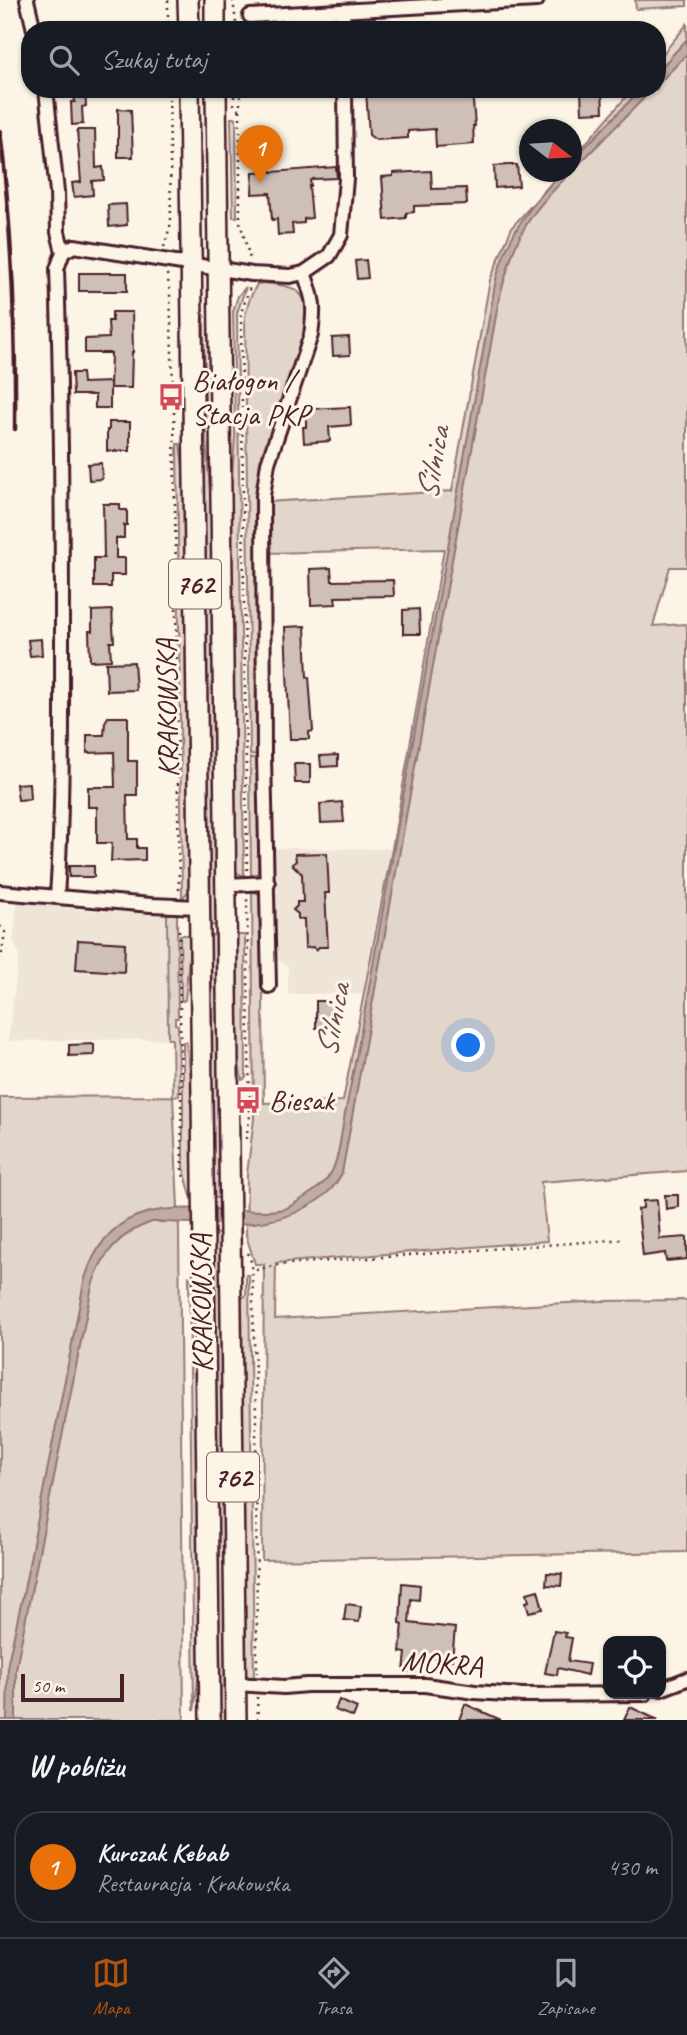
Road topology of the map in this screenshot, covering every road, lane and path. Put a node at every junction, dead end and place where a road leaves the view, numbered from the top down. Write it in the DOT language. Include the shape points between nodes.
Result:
graph roads {
  1 [pos="27,0"];
  2 [pos="168,0"];
  3 [pos="188,0"];
  4 [pos="215,0"];
  5 [pos="233,0"];
  6 [pos="537,0"];
  7 [pos="343,11"];
  8 [pos="32,21"];
  9 [pos="168,21"];
  10 [pos="188,21"];
  11 [pos="215,21"];
  12 [pos="240,21"];
  13 [pos="265,21"];
  14 [pos="343,21"];
  15 [pos="47,98"];
  16 [pos="169,98"];
  17 [pos="189,98"];
  18 [pos="216,98"];
  19 [pos="234,98"];
  20 [pos="240,98"];
  21 [pos="345,98"];
  22 [pos="239,111"];
  23 [pos="232,222"];
  24 [pos="240,222"];
  25 [pos="164,247"];
  26 [pos="64,252"];
  27 [pos="192,265"];
  28 [pos="252,265"];
  29 [pos="166,270"];
  30 [pos="218,270"];
  31 [pos="304,273"];
  32 [pos="251,284"];
  33 [pos="247,876"];
  34 [pos="268,883"];
  35 [pos="226,885"];
  36 [pos="247,891"];
  37 [pos="0,892"];
  38 [pos="57,897"];
  39 [pos="179,899"];
  40 [pos="199,907"];
  41 [pos="179,922"];
  42 [pos="0,926"];
  43 [pos="1,959"];
  44 [pos="269,986"];
  45 [pos="249,1124"];
  46 [pos="195,1193"];
  47 [pos="625,1239"];
  48 [pos="252,1264"];
  49 [pos="256,1270"];
  50 [pos="687,1679"];
  51 [pos="257,1680"];
  52 [pos="236,1684"];
  53 [pos="666,1687"];
  54 [pos="257,1691"];
  55 [pos="603,1694"];
  56 [pos="209,1720"];
  57 [pos="236,1720"];
  58 [pos="258,1720"];
  1 -- 8 [label="street"];
  2 -- 9 [label="path"];
  3 -- 10 [label="main road"];
  4 -- 11 [label="main road"];
  5 -- 12 [label="path"];
  6 -- 7 [label="street"];
  7 -- 13 [label="street"];
  7 -- 14 [label="street"];
  15 -- 26 [label="street" via="58,232"];
  16 -- 25 [label="path" via="171,223"];
  17 -- 27 [label="main road, KRAKOWSKA / 762"];
  18 -- 30 [label="main road, KRAKOWSKA / 762"];
  19 -- 22 [label="path"];
  20 -- 22 [label="path"];
  21 -- 31 [label="street" via="341,235 328,256"];
  22 -- 24 [label="path"];
  23 -- 24 [label="path"];
  24 -- 28 [label="path"];
  26 -- 27 [label="street" via="74,246"];
  26 -- 38 [label="street" via="57,269 62,819"];
  27 -- 30 [label="street"];
  27 -- 40 [label="main road, KRAKOWSKA / 762"];
  29 -- 39 [label="path" via="176,390"];
  30 -- 31 [label="street"];
  30 -- 35 [label="main road, KRAKOWSKA / 762"];
  31 -- 34 [label="street" via="314,298 311,335 268,463 263,496"];
  32 -- 33 [label="path" via="241,313"];
  34 -- 35 [label="street"];
  34 -- 44 [label="street"];
  35 -- 52 [label="main road, KRAKOWSKA / 762"];
  36 -- 45 [label="path"];
  37 -- 38 [label="street"];
  38 -- 40 [label="street"];
  40 -- 46 [label="main road, KRAKOWSKA / 762"];
  41 -- 46 [label="path" via="182,1170"];
  42 -- 43 [label="path" via="5,932"];
  46 -- 56 [label="main road, KRAKOWSKA / 762" via="202,1234"];
  47 -- 49 [label="path"];
  48 -- 51 [label="path"];
  50 -- 53 [label="street"];
  52 -- 55 [label="street, MOKRA" via="425,1685 523,1695"];
  52 -- 57 [label="main road, KRAKOWSKA / 762"];
  54 -- 58 [label="path"];
}
